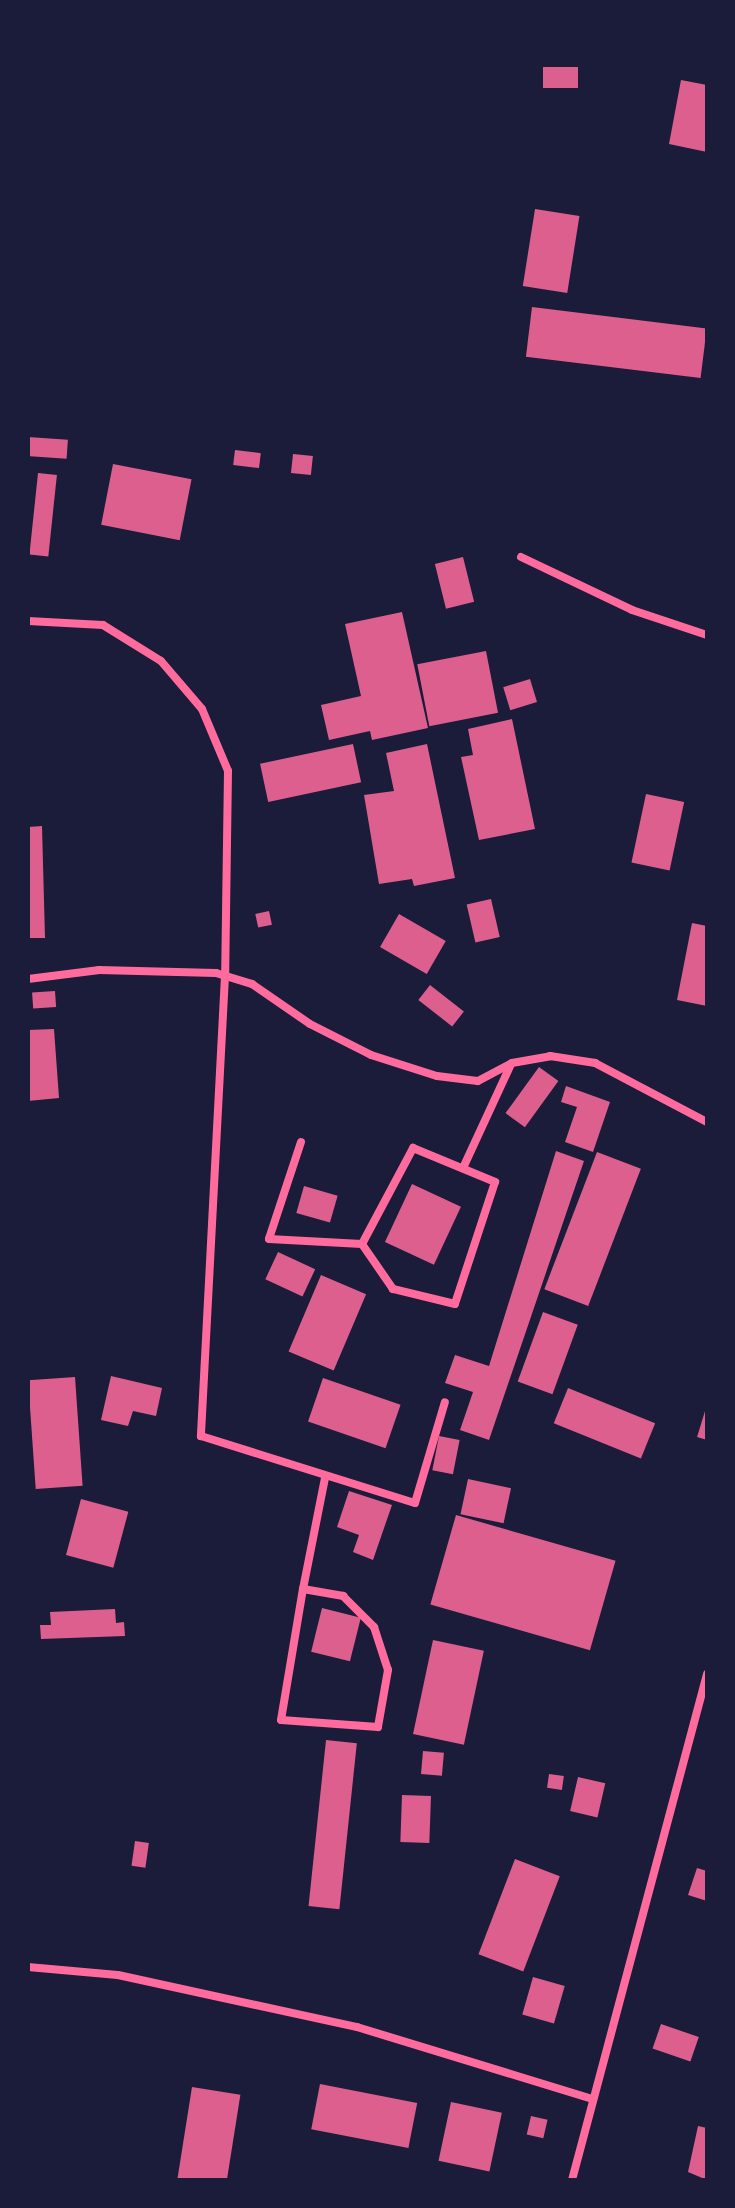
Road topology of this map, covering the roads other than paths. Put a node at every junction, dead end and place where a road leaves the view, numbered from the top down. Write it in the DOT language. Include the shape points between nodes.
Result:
graph roads {
  1 [pos="521,557"];
  2 [pos="28,621"];
  3 [pos="707,635"];
  4 [pos="225,976"];
  5 [pos="28,979"];
  6 [pos="512,1063"];
  7 [pos="707,1122"];
  8 [pos="301,1142"];
  9 [pos="463,1168"];
  10 [pos="362,1244"];
  11 [pos="445,1402"];
  12 [pos="325,1478"];
  13 [pos="303,1589"];
  14 [pos="707,1674"];
  15 [pos="28,1967"];
  16 [pos="593,2099"];
  17 [pos="572,2180"];
  1 -- 3 [label="street" via="632,610"];
  2 -- 4 [label="street" via="103,625 161,661 202,709 228,771"];
  4 -- 5 [label="street" via="177,969 99,970"];
  4 -- 6 [label="street" via="252,984 310,1024 371,1055 437,1076 478,1081"];
  4 -- 12 [label="street" via="201,1436"];
  6 -- 7 [label="street" via="550,1056 595,1063"];
  6 -- 9 [label="street"];
  8 -- 10 [label="street" via="269,1239"];
  9 -- 10 [label="street" via="413,1148"];
  9 -- 10 [label="street" via="495,1182 455,1304 393,1289"];
  11 -- 12 [label="street" via="415,1503"];
  12 -- 13 [label="street"];
  13 -- 13 [label="street" via="343,1596 374,1627 388,1670 378,1727 281,1720"];
  14 -- 16 [label="street"];
  15 -- 16 [label="street" via="118,1975 357,2027"];
  16 -- 17 [label="street"];
}
